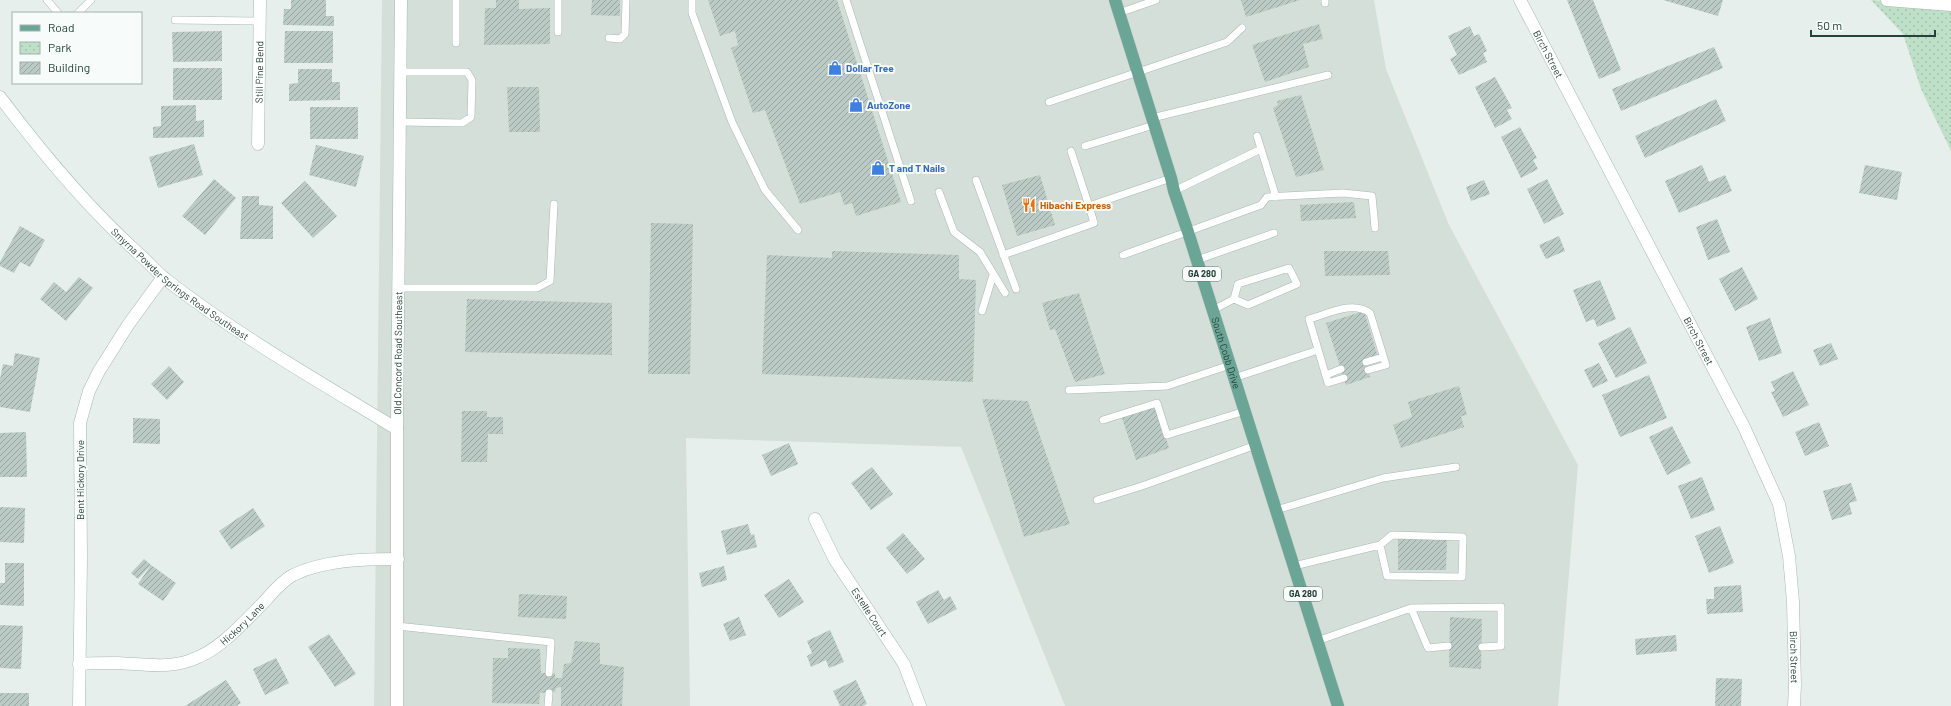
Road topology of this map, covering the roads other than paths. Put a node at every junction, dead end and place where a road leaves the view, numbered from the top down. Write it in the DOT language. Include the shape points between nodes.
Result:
graph roads {
  1 [pos="47,0"];
  2 [pos="91,0"];
  3 [pos="260,0"];
  4 [pos="402,0"];
  5 [pos="456,0"];
  6 [pos="558,0"];
  7 [pos="626,0"];
  8 [pos="692,0"];
  9 [pos="846,0"];
  10 [pos="1115,0"];
  11 [pos="1156,0"];
  12 [pos="1520,0"];
  13 [pos="1887,0"];
  14 [pos="1951,5"];
  15 [pos="57,12"];
  16 [pos="79,12"];
  17 [pos="1119,13"];
  18 [pos="175,20"];
  19 [pos="259,21"];
  20 [pos="1242,28"];
  21 [pos="558,32"];
  22 [pos="609,38"];
  23 [pos="456,43"];
  24 [pos="401,72"];
  25 [pos="1138,72"];
  26 [pos="1328,76"];
  27 [pos="0,97"];
  28 [pos="1048,102"];
  29 [pos="1153,121"];
  30 [pos="401,122"];
  31 [pos="1257,136"];
  32 [pos="258,144"];
  33 [pos="1085,146"];
  34 [pos="1261,149"];
  35 [pos="1071,151"];
  36 [pos="1171,178"];
  37 [pos="976,180"];
  38 [pos="1174,191"];
  39 [pos="938,192"];
  40 [pos="1276,197"];
  41 [pos="911,200"];
  42 [pos="554,204"];
  43 [pos="1089,206"];
  44 [pos="1374,228"];
  45 [pos="798,230"];
  46 [pos="1188,232"];
  47 [pos="1274,233"];
  48 [pos="1004,254"];
  49 [pos="1123,255"];
  50 [pos="1197,260"];
  51 [pos="993,275"];
  52 [pos="163,277"];
  53 [pos="399,288"];
  54 [pos="1016,289"];
  55 [pos="1005,293"];
  56 [pos="1234,300"];
  57 [pos="1213,310"];
  58 [pos="982,311"];
  59 [pos="1318,350"];
  60 [pos="1384,357"];
  61 [pos="1366,362"];
  62 [pos="1230,365"];
  63 [pos="1341,369"];
  64 [pos="1368,370"];
  65 [pos="1326,375"];
  66 [pos="1234,378"];
  67 [pos="1344,378"];
  68 [pos="1069,390"];
  69 [pos="1245,411"];
  70 [pos="1103,420"];
  71 [pos="397,429"];
  72 [pos="1256,445"];
  73 [pos="1456,467"];
  74 [pos="1097,500"];
  75 [pos="1276,510"];
  76 [pos="815,519"];
  77 [pos="1380,545"];
  78 [pos="398,559"];
  79 [pos="1294,566"];
  80 [pos="1411,608"];
  81 [pos="397,626"];
  82 [pos="1317,641"];
  83 [pos="1448,646"];
  84 [pos="1482,647"];
  85 [pos="79,664"];
  86 [pos="549,673"];
  87 [pos="549,693"];
  88 [pos="79,706"];
  89 [pos="397,706"];
  90 [pos="548,706"];
  91 [pos="920,706"];
  92 [pos="1338,706"];
  93 [pos="1794,706"];
  1 -- 15 [label="lane"];
  2 -- 16 [label="lane"];
  3 -- 19 [label="street, Still Pine Bend"];
  4 -- 24 [label="street, Old Concord Road Southeast"];
  5 -- 23 [label="lane"];
  6 -- 21 [label="lane"];
  7 -- 22 [label="lane" via="625,34 620,39"];
  8 -- 45 [label="lane" via="692,13 732,122 764,190"];
  9 -- 41 [label="lane"];
  10 -- 17 [label="main road, South Cobb Drive / GA 280"];
  11 -- 17 [label="lane"];
  12 -- 93 [label="street, Birch Street" via="1744,427 1779,504 1789,556 1793,602 1796,686"];
  13 -- 14 [label="street"];
  17 -- 25 [label="main road, South Cobb Drive / GA 280"];
  18 -- 19 [label="lane"];
  19 -- 32 [label="street, Still Pine Bend"];
  20 -- 25 [label="lane" via="1227,42"];
  24 -- 30 [label="street, Old Concord Road Southeast"];
  24 -- 30 [label="lane" via="467,72 472,80 471,117 466,121"];
  25 -- 28 [label="lane"];
  25 -- 29 [label="main road, South Cobb Drive / GA 280"];
  26 -- 29 [label="lane"];
  27 -- 52 [label="street, Smyrna Powder Springs Road Southeast" via="57,170 115,232"];
  29 -- 33 [label="lane"];
  29 -- 36 [label="main road, South Cobb Drive / GA 280"];
  30 -- 53 [label="street, Old Concord Road Southeast"];
  31 -- 34 [label="lane"];
  34 -- 38 [label="lane"];
  34 -- 40 [label="lane"];
  35 -- 43 [label="lane"];
  36 -- 38 [label="main road, South Cobb Drive / GA 280"];
  36 -- 43 [label="lane"];
  37 -- 48 [label="lane"];
  38 -- 46 [label="main road, South Cobb Drive / GA 280"];
  39 -- 51 [label="lane" via="954,232 980,252"];
  40 -- 44 [label="lane" via="1344,193 1372,196"];
  40 -- 46 [label="lane" via="1267,198 1261,206"];
  42 -- 53 [label="lane" via="550,281 537,288"];
  43 -- 48 [label="lane" via="1094,223"];
  46 -- 49 [label="lane"];
  46 -- 50 [label="main road, South Cobb Drive / GA 280"];
  47 -- 50 [label="lane"];
  48 -- 54 [label="lane"];
  50 -- 57 [label="main road, South Cobb Drive / GA 280"];
  51 -- 55 [label="lane"];
  51 -- 58 [label="lane"];
  52 -- 71 [label="street, Smyrna Powder Springs Road Southeast" via="287,363"];
  52 -- 85 [label="street, Bent Hickory Drive" via="98,371 80,423"];
  53 -- 71 [label="street, Old Concord Road Southeast"];
  56 -- 56 [label="lane" via="1248,305 1297,284 1289,268 1238,284"];
  56 -- 57 [label="lane"];
  57 -- 62 [label="main road, South Cobb Drive / GA 280"];
  59 -- 60 [label="lane" via="1309,319 1352,307 1365,309 1370,313"];
  59 -- 65 [label="lane"];
  59 -- 66 [label="lane"];
  60 -- 61 [label="lane"];
  60 -- 64 [label="lane" via="1386,365"];
  62 -- 66 [label="main road, South Cobb Drive / GA 280"];
  62 -- 68 [label="lane" via="1167,386"];
  63 -- 65 [label="lane"];
  65 -- 67 [label="lane" via="1328,383"];
  66 -- 69 [label="main road, South Cobb Drive / GA 280"];
  69 -- 70 [label="lane" via="1167,435 1157,403"];
  69 -- 72 [label="main road, South Cobb Drive / GA 280"];
  71 -- 78 [label="street, Old Concord Road Southeast"];
  72 -- 74 [label="lane"];
  72 -- 75 [label="main road, South Cobb Drive / GA 280"];
  73 -- 75 [label="lane" via="1382,478"];
  75 -- 79 [label="main road, South Cobb Drive / GA 280"];
  76 -- 91 [label="street, Estelle Court" via="835,560 904,664"];
  77 -- 77 [label="lane" via="1387,576 1462,578 1464,537 1392,535"];
  77 -- 79 [label="lane"];
  78 -- 81 [label="street, Old Concord Road Southeast"];
  78 -- 85 [label="street, Hickory Lane" via="331,564 292,576 242,625 207,653 191,660 169,666"];
  79 -- 82 [label="main road, South Cobb Drive / GA 280"];
  80 -- 82 [label="lane"];
  80 -- 83 [label="lane" via="1428,648"];
  80 -- 84 [label="lane" via="1501,607 1501,646"];
  81 -- 86 [label="lane" via="550,642"];
  81 -- 89 [label="street, Old Concord Road Southeast"];
  82 -- 92 [label="main road, South Cobb Drive / GA 280"];
  85 -- 88 [label="street, Bent Hickory Drive"];
  87 -- 90 [label="lane"];
}
